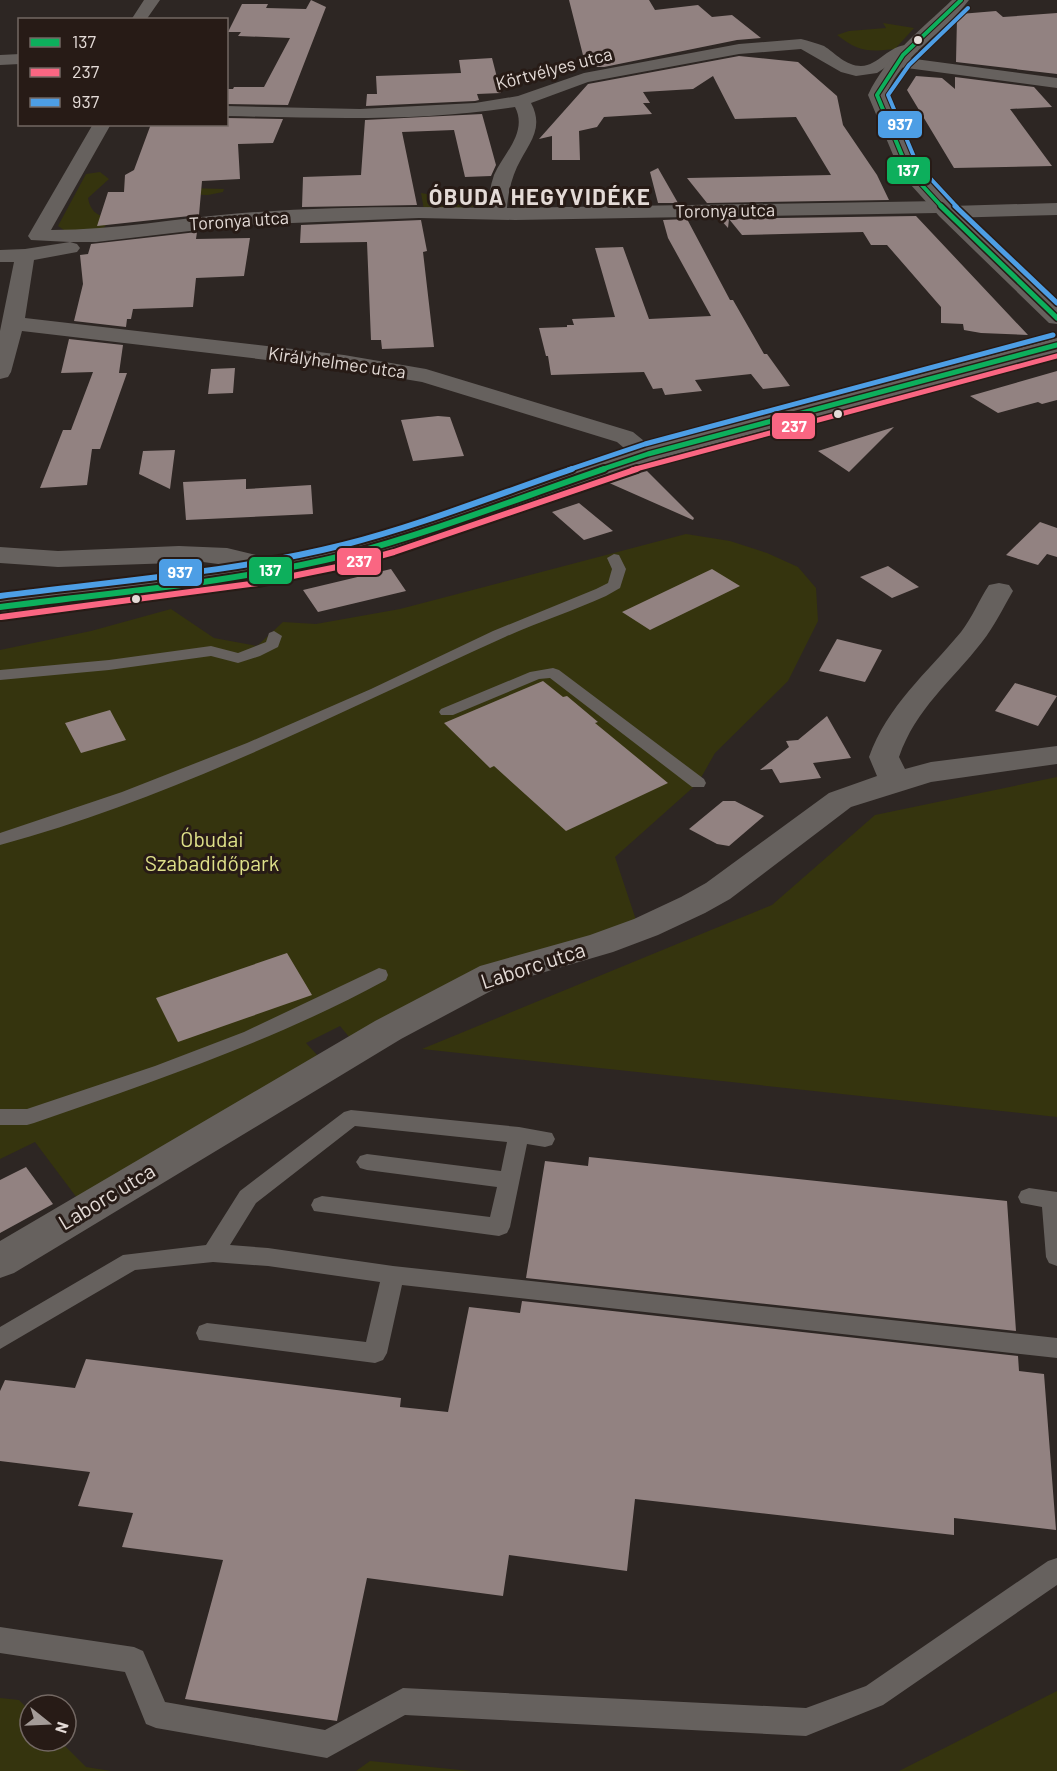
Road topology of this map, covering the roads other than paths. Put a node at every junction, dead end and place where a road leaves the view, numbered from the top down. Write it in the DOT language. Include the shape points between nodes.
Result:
graph roads {
  1 [pos="152,0"];
  2 [pos="961,0"];
  3 [pos="139,18"];
  4 [pos="905,56"];
  5 [pos="18,58"];
  6 [pos="0,60"];
  7 [pos="1057,83"];
  8 [pos="521,101"];
  9 [pos="228,111"];
  10 [pos="101,126"];
  11 [pos="1057,209"];
  12 [pos="944,210"];
  13 [pos="497,213"];
  14 [pos="149,231"];
  15 [pos="25,255"];
  16 [pos="0,256"];
  17 [pos="1057,318"];
  18 [pos="13,323"];
  19 [pos="1057,345"];
  20 [pos="0,372"];
  21 [pos="648,454"];
  22 [pos="0,555"];
  23 [pos="614,558"];
  24 [pos="257,573"];
  25 [pos="999,591"];
  26 [pos="0,607"];
  27 [pos="274,636"];
  28 [pos="0,675"];
  29 [pos="447,712"];
  30 [pos="1057,755"];
  31 [pos="895,781"];
  32 [pos="698,783"];
  33 [pos="0,839"];
  34 [pos="379,975"];
  35 [pos="0,1117"];
  36 [pos="519,1135"];
  37 [pos="545,1139"];
  38 [pos="367,1162"];
  39 [pos="509,1180"];
  40 [pos="1029,1197"];
  41 [pos="322,1205"];
  42 [pos="213,1253"];
  43 [pos="1057,1257"];
  44 [pos="0,1261"];
  45 [pos="393,1275"];
  46 [pos="207,1333"];
  47 [pos="0,1339"];
  48 [pos="1057,1348"];
  49 [pos="1057,1570"];
  50 [pos="0,1640"];
  1 -- 3 [label="street"];
  2 -- 4 [label="street"];
  4 -- 7 [label="street"];
  4 -- 8 [label="street, Körtvélyes utca" via="894,52 875,68 862,71 844,69 810,45 748,48 584,78"];
  4 -- 12 [label="street" via="877,95 908,170"];
  5 -- 6 [label="street"];
  8 -- 9 [label="street, Körtvélyes utca" via="464,109 373,113"];
  8 -- 13 [label="street" via="529,116 527,134 500,185"];
  10 -- 14 [label="street, Toronya utca" via="38,236"];
  11 -- 12 [label="street, Toronya utca"];
  12 -- 13 [label="street, Toronya utca"];
  12 -- 17 [label="street"];
  13 -- 14 [label="street, Toronya utca" via="241,219"];
  14 -- 15 [label="street, Toronya utca"];
  15 -- 16 [label="street, Toronya utca"];
  15 -- 18 [label="street"];
  18 -- 20 [label="street"];
  18 -- 21 [label="street, Királyhelmec utca" via="344,362 426,376 625,437"];
  19 -- 21 [label="street"];
  21 -- 24 [label="street" via="391,542"];
  22 -- 24 [label="street" via="45,559 202,553 230,555 250,562"];
  23 -- 33 [label="lane" via="620,569 615,585 590,598 505,631 373,695 161,786"];
  24 -- 26 [label="street"];
  25 -- 31 [label="street" via="972,637 905,712 889,739 884,758"];
  27 -- 28 [label="lane" via="273,644 238,658 211,651"];
  29 -- 32 [label="lane" via="536,675 553,673"];
  30 -- 31 [label="street, Laborc utca" via="931,772"];
  31 -- 44 [label="street, Laborc utca" via="840,801 718,891 693,905 601,944 492,975 388,1030"];
  34 -- 35 [label="lane" via="331,1003 200,1058 27,1117"];
  36 -- 37 [label="lane"];
  36 -- 39 [label="lane"];
  36 -- 42 [label="lane" via="351,1118 248,1197"];
  38 -- 39 [label="lane"];
  39 -- 41 [label="lane" via="499,1227"];
  40 -- 43 [label="lane" via="1052,1199"];
  42 -- 45 [label="lane"];
  42 -- 47 [label="lane" via="131,1261"];
  45 -- 46 [label="lane" via="375,1353"];
  45 -- 48 [label="lane"];
  49 -- 50 [label="lane" via="874,1696 806,1722 403,1701 327,1744 156,1714 134,1660"];
}
